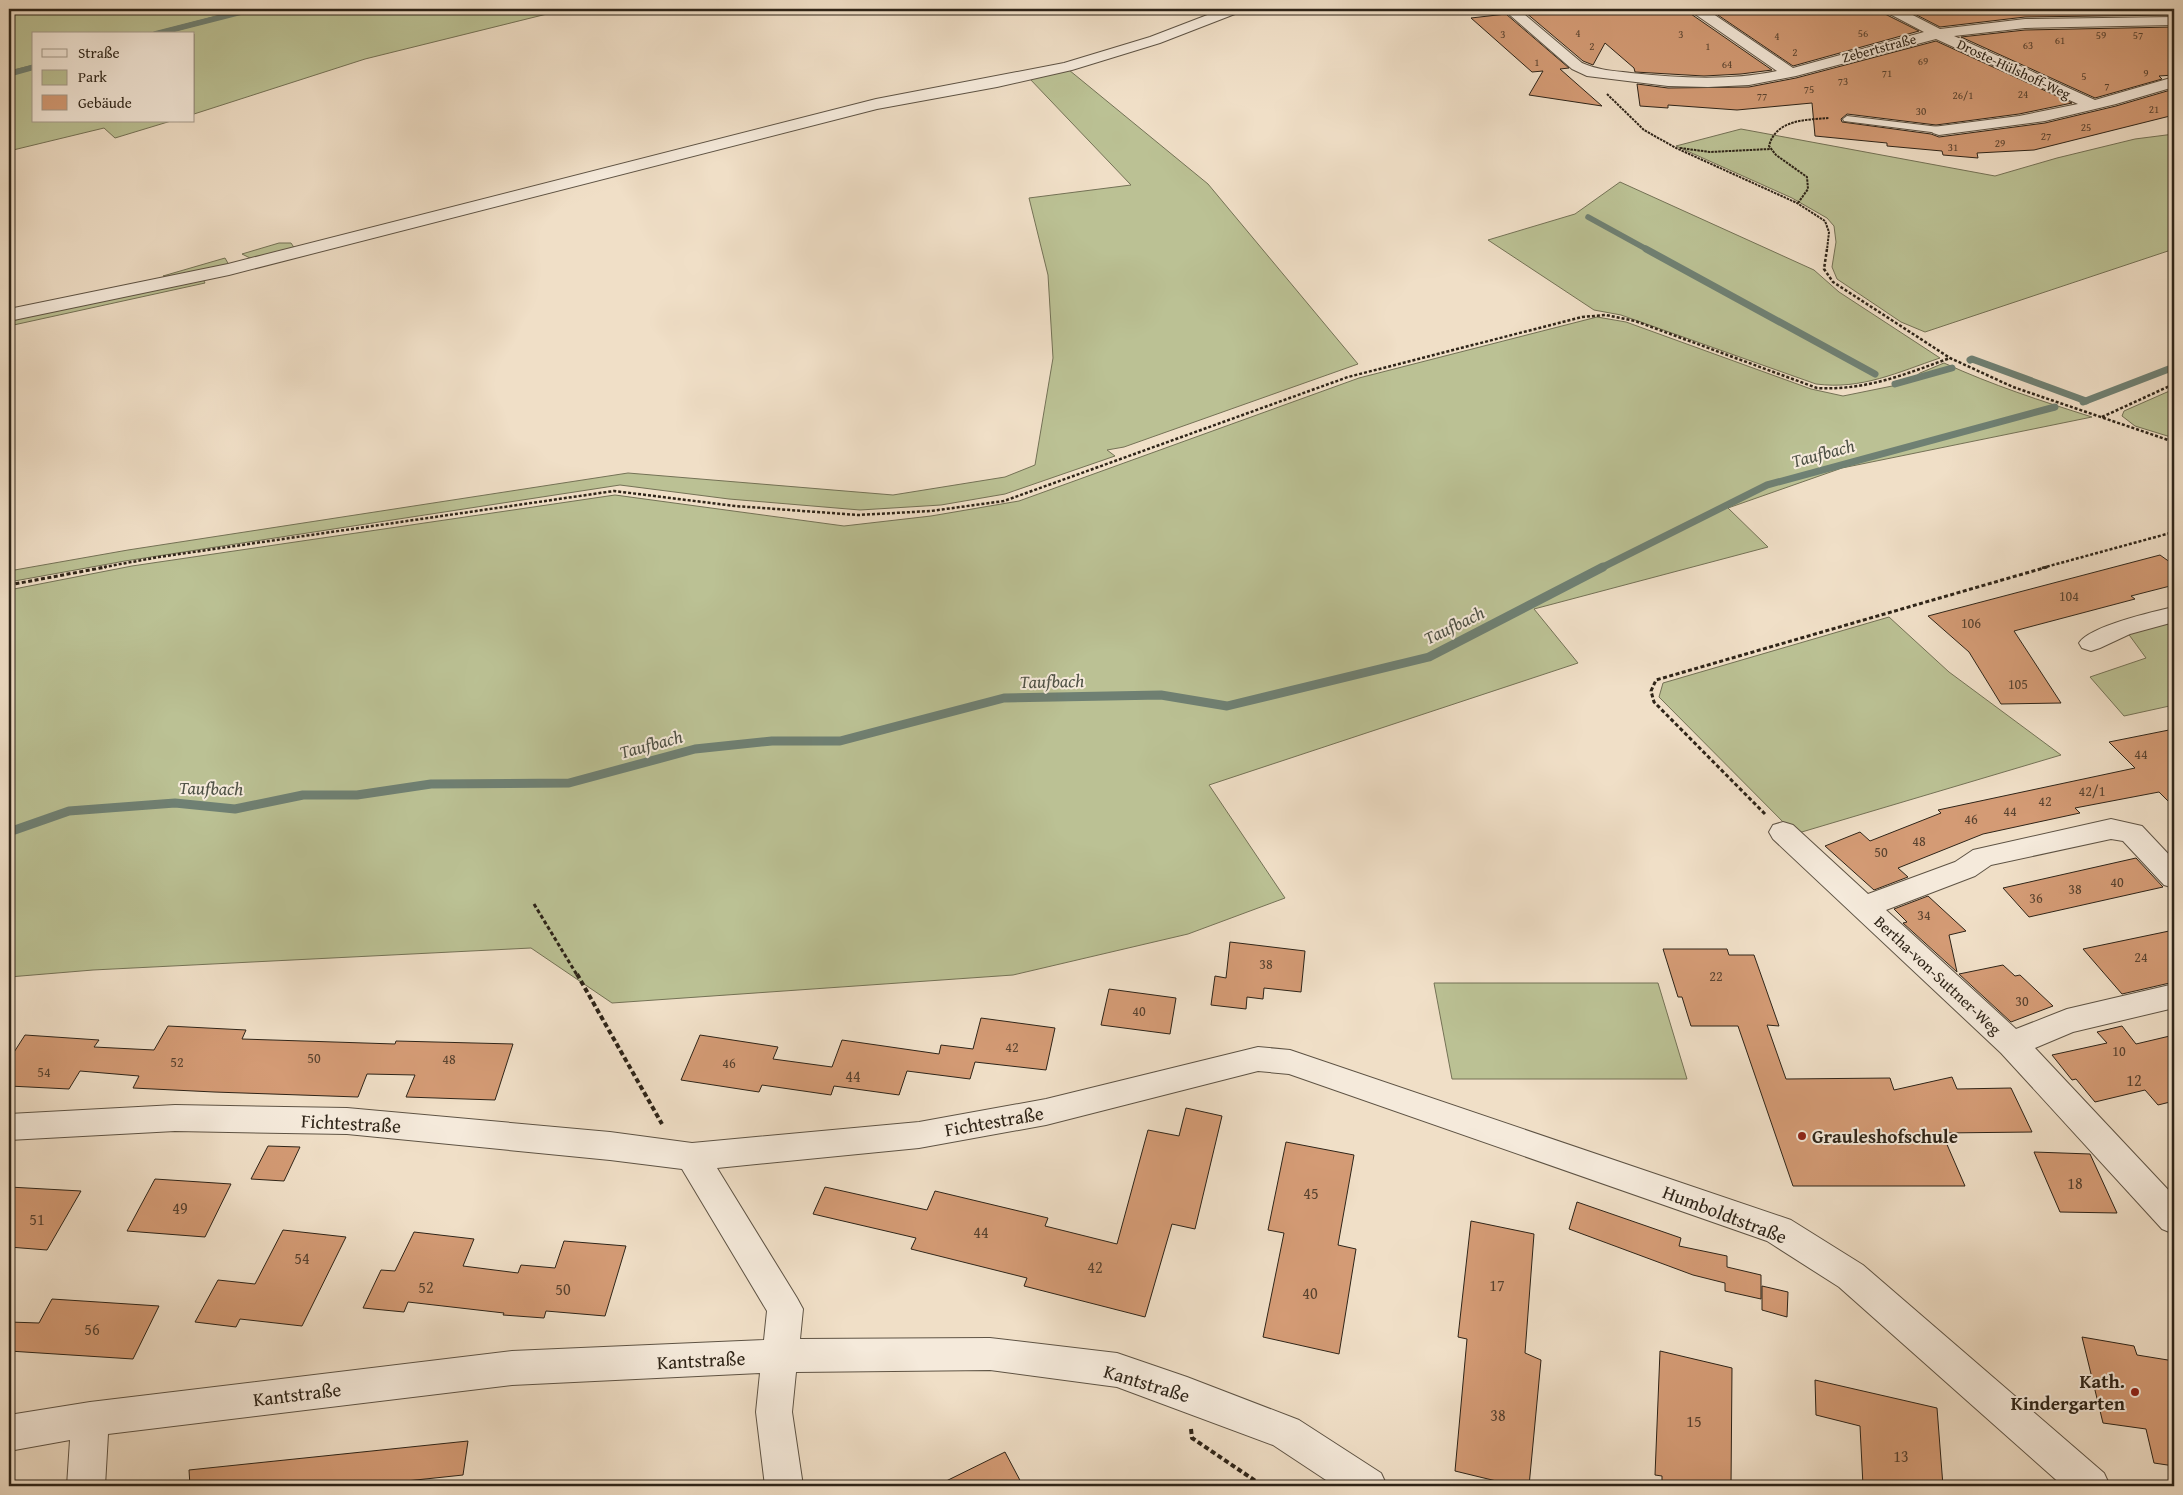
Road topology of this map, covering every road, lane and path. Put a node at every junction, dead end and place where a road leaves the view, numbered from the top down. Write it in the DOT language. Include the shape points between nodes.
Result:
graph roads {
  1 [pos="1236,9"];
  2 [pos="1510,9"];
  3 [pos="1697,9"];
  4 [pos="1891,9"];
  5 [pos="2104,9"];
  6 [pos="2174,21"];
  7 [pos="2134,22"];
  8 [pos="1938,34"];
  9 [pos="1587,72"];
  10 [pos="1789,72"];
  11 [pos="2174,82"];
  12 [pos="2091,104"];
  13 [pos="1847,118"];
  14 [pos="1940,130"];
  15 [pos="1676,148"];
  16 [pos="1771,149"];
  17 [pos="1798,203"];
  18 [pos="9,316"];
  19 [pos="1950,358"];
  20 [pos="2174,384"];
  21 [pos="2102,417"];
  22 [pos="2174,442"];
  23 [pos="2174,532"];
  24 [pos="9,585"];
  25 [pos="2174,614"];
  26 [pos="2091,643"];
  27 [pos="1783,832"];
  28 [pos="2174,878"];
  29 [pos="534,904"];
  30 [pos="1864,907"];
  31 [pos="2174,996"];
  32 [pos="2012,1044"];
  33 [pos="1290,1062"];
  34 [pos="9,1127"];
  35 [pos="692,1157"];
  36 [pos="2174,1219"];
  37 [pos="780,1356"];
  38 [pos="1187,1394"];
  39 [pos="90,1419"];
  40 [pos="9,1433"];
  41 [pos="86,1486"];
  42 [pos="784,1486"];
  43 [pos="1263,1486"];
  44 [pos="1368,1486"];
  45 [pos="2091,1486"];
  1 -- 18 [label="street" via="1155,40 1066,67 876,104 229,270"];
  2 -- 9 [label="street"];
  3 -- 10 [label="street"];
  4 -- 8 [label="street, Droste-Hülshoff-Weg"];
  5 -- 7 [label="street"];
  6 -- 7 [label="street, Zebertstraße"];
  7 -- 8 [label="street, Zebertstraße" via="2039,24"];
  8 -- 10 [label="street, Zebertstraße"];
  8 -- 12 [label="street, Droste-Hülshoff-Weg"];
  9 -- 10 [label="street, Zebertstraße" via="1668,82 1704,82 1750,80"];
  9 -- 15 [label="path" via="1644,130"];
  11 -- 12 [label="street, Droste-Hülshoff-Weg"];
  12 -- 14 [label="street, Droste-Hülshoff-Weg" via="2045,116"];
  13 -- 14 [label="lane"];
  13 -- 16 [label="path" via="1787,124 1775,129 1769,137"];
  15 -- 16 [label="path" via="1710,152"];
  15 -- 17 [label="path"];
  16 -- 17 [label="path" via="1807,177 1808,189"];
  17 -- 19 [label="path" via="1828,226 1824,269 1833,282"];
  19 -- 21 [label="path" via="2013,387"];
  19 -- 24 [label="path" via="1877,384 1837,390 1817,388 1635,321 1606,315 1582,317 1348,377 1004,501 931,511 858,515 736,506 614,491 159,557"];
  20 -- 21 [label="path"];
  21 -- 22 [label="path"];
  23 -- 27 [label="path" via="1656,680 1652,691 1654,702"];
  25 -- 26 [label="street" via="2121,628"];
  27 -- 30 [label="street, Bertha-von-Suttner-Weg"];
  28 -- 30 [label="street, Bertha-von-Suttner-Weg" via="2132,833 2111,830 1982,857 1965,868"];
  29 -- 35 [label="path" via="664,1128"];
  30 -- 32 [label="street, Bertha-von-Suttner-Weg"];
  31 -- 32 [label="street, Bertha-von-Suttner-Weg" via="2067,1021"];
  32 -- 36 [label="street, Bertha-von-Suttner-Weg"];
  33 -- 35 [label="street, Fichtestraße" via="1258,1059 1046,1112 919,1135"];
  33 -- 45 [label="street, Humboldtstraße" via="1779,1230 1851,1276"];
  34 -- 35 [label="street, Fichtestraße" via="175,1118 348,1121"];
  35 -- 37 [label="street" via="785,1309"];
  37 -- 38 [label="street, Kantstraße" via="990,1354 1118,1370"];
  37 -- 39 [label="street, Kantstraße" via="512,1368"];
  37 -- 42 [label="street" via="774,1412"];
  38 -- 43 [label="path" via="1192,1438"];
  38 -- 44 [label="street, Kantstraße" via="1286,1432"];
  39 -- 40 [label="street, Kantstraße"];
  39 -- 41 [label="street"];
}
